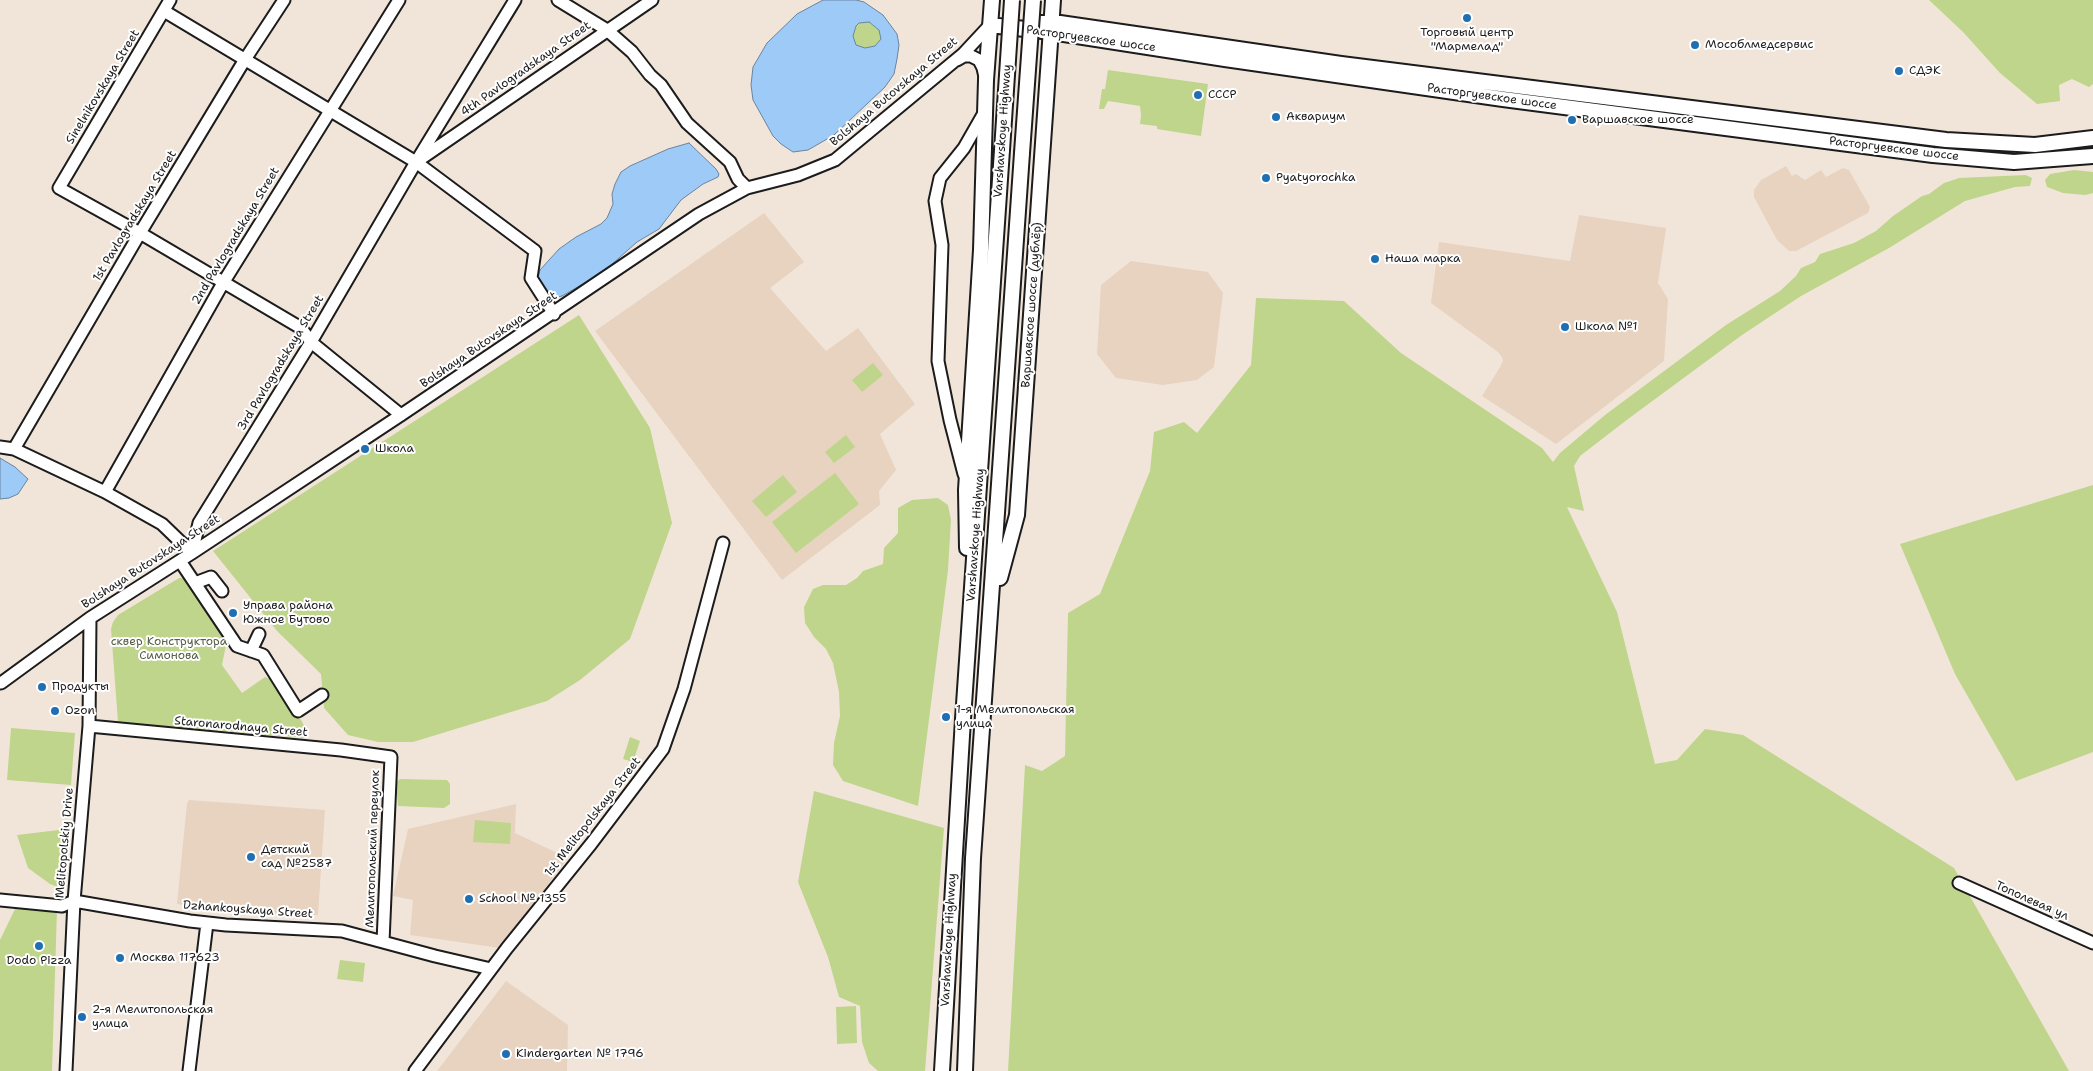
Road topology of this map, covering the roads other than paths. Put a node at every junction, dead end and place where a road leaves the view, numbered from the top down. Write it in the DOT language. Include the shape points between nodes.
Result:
graph roads {
  1 [pos="170,0"];
  2 [pos="284,0"];
  3 [pos="399,0"];
  4 [pos="515,0"];
  5 [pos="558,0"];
  6 [pos="652,0"];
  7 [pos="992,0"];
  8 [pos="1012,0"];
  9 [pos="1033,0"];
  10 [pos="1053,0"];
  11 [pos="164,11"];
  12 [pos="990,25"];
  13 [pos="1051,27"];
  14 [pos="608,30"];
  15 [pos="955,60"];
  16 [pos="244,61"];
  17 [pos="986,80"];
  18 [pos="329,110"];
  19 [pos="984,111"];
  20 [pos="2093,138"];
  21 [pos="2093,156"];
  22 [pos="416,162"];
  23 [pos="747,188"];
  24 [pos="140,233"];
  25 [pos="223,283"];
  26 [pos="554,314"];
  27 [pos="311,342"];
  28 [pos="402,415"];
  29 [pos="0,447"];
  30 [pos="14,449"];
  31 [pos="966,490"];
  32 [pos="105,492"];
  33 [pos="723,544"];
  34 [pos="192,554"];
  35 [pos="180,561"];
  36 [pos="195,583"];
  37 [pos="222,591"];
  38 [pos="971,606"];
  39 [pos="992,607"];
  40 [pos="90,618"];
  41 [pos="259,634"];
  42 [pos="251,651"];
  43 [pos="0,684"];
  44 [pos="322,695"];
  45 [pos="89,726"];
  46 [pos="390,757"];
  47 [pos="1959,884"];
  48 [pos="0,900"];
  49 [pos="74,902"];
  50 [pos="207,923"];
  51 [pos="383,942"];
  52 [pos="2093,944"];
  53 [pos="492,969"];
  54 [pos="66,1071"];
  55 [pos="189,1071"];
  56 [pos="415,1071"];
  57 [pos="942,1071"];
  58 [pos="965,1071"];
  1 -- 11 [label="street, Sinelnikovskaya Street"];
  2 -- 16 [label="street, 1st Pavlogradskaya Street"];
  3 -- 18 [label="street, 2nd Pavlogradskaya Street"];
  4 -- 22 [label="street, 3rd Pavlogradskaya Street"];
  5 -- 14 [label="street"];
  6 -- 14 [label="street, 4th Pavlogradskaya Street"];
  7 -- 12 [label="main road"];
  8 -- 38 [label="main road, Varshavskoye Highway, bridge"];
  9 -- 39 [label="main road, Varshavskoye Highway, bridge"];
  10 -- 13 [label="main road, Варшавское шоссе (дублёр)"];
  11 -- 16 [label="street"];
  11 -- 24 [label="street, Sinelnikovskaya Street" via="59,188"];
  12 -- 13 [label="main road"];
  12 -- 15 [label="street, Bolshaya Butovskaya Street"];
  12 -- 17 [label="main road"];
  13 -- 20 [label="main road, Расторгуевское шоссе" via="1946,140 2035,145"];
  13 -- 21 [label="main road, Расторгуевское шоссе" via="1340,76 1733,129 1984,160 2014,162"];
  13 -- 39 [label="main road, Варшавское шоссе (дублёр)" via="1017,515"];
  14 -- 22 [label="street, 4th Pavlogradskaya Street"];
  14 -- 23 [label="street" via="632,52 687,123 730,162 738,179"];
  15 -- 17 [label="street" via="964,56 979,60"];
  15 -- 23 [label="street, Bolshaya Butovskaya Street" via="835,160 798,175"];
  16 -- 18 [label="street"];
  16 -- 24 [label="street, 1st Pavlogradskaya Street"];
  17 -- 19 [label="main road"];
  18 -- 22 [label="street"];
  18 -- 25 [label="street, 2nd Pavlogradskaya Street"];
  19 -- 31 [label="main road" via="981,250"];
  19 -- 31 [label="street" via="964,148 940,178 935,201 942,246 938,361"];
  22 -- 26 [label="street" via="535,251 531,278"];
  22 -- 27 [label="street, 3rd Pavlogradskaya Street"];
  23 -- 26 [label="street, Bolshaya Butovskaya Street" via="699,214"];
  24 -- 25 [label="street"];
  24 -- 30 [label="street, 1st Pavlogradskaya Street"];
  25 -- 27 [label="street" via="301,328"];
  25 -- 32 [label="street, 2nd Pavlogradskaya Street"];
  26 -- 28 [label="street, Bolshaya Butovskaya Street"];
  27 -- 28 [label="street"];
  27 -- 34 [label="street, 3rd Pavlogradskaya Street" via="199,523"];
  28 -- 34 [label="street, Bolshaya Butovskaya Street"];
  29 -- 30 [label="street"];
  30 -- 32 [label="street"];
  31 -- 38 [label="main road"];
  32 -- 34 [label="street" via="162,524"];
  33 -- 53 [label="street, 1st Melitopolskaya Street" via="684,689 663,749"];
  34 -- 35 [label="street, Bolshaya Butovskaya Street"];
  35 -- 36 [label="street"];
  35 -- 40 [label="street, Bolshaya Butovskaya Street"];
  36 -- 37 [label="street" via="211,577"];
  36 -- 42 [label="street" via="237,646"];
  38 -- 57 [label="main road, Varshavskoye Highway"];
  39 -- 58 [label="main road, Varshavskoye Highway" via="973,858"];
  40 -- 43 [label="street, Bolshaya Butovskaya Street"];
  40 -- 45 [label="street, Melitopolskiy Drive"];
  41 -- 42 [label="street"];
  42 -- 44 [label="street" via="262,655 298,711"];
  45 -- 46 [label="street, Staronarodnaya Street"];
  45 -- 49 [label="street, Melitopolskiy Drive"];
  46 -- 51 [label="street, Мелитопольский переулок"];
  47 -- 52 [label="street, Тополевая ул"];
  48 -- 49 [label="street, Dzhankoyskaya Street" via="62,906"];
  49 -- 50 [label="street, Dzhankoyskaya Street"];
  49 -- 54 [label="street, Melitopolskiy Drive"];
  50 -- 51 [label="street, Dzhankoyskaya Street" via="320,929 354,933"];
  50 -- 55 [label="street"];
  51 -- 53 [label="street, Dzhankoyskaya Street"];
  53 -- 56 [label="street, 1st Melitopolskaya Street"];
}
